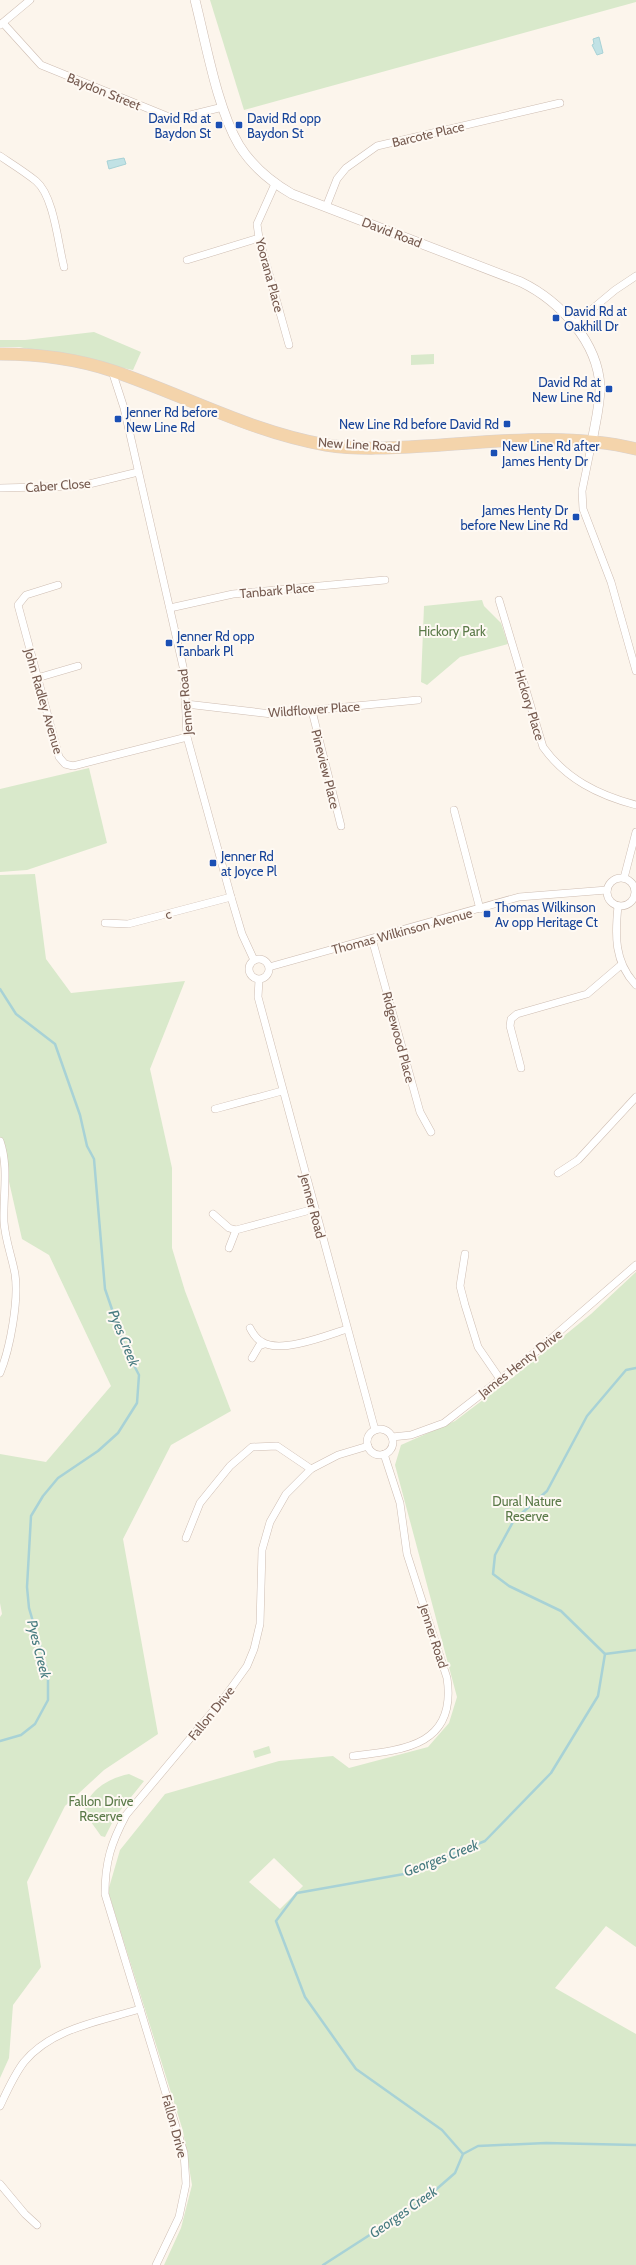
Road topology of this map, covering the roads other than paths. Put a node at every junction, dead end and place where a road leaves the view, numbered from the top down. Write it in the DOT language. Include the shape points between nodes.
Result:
graph roads {
  1 [pos="30,0"];
  2 [pos="195,0"];
  3 [pos="1,24"];
  4 [pos="560,103"];
  5 [pos="223,107"];
  6 [pos="0,156"];
  7 [pos="275,184"];
  8 [pos="326,207"];
  9 [pos="259,238"];
  10 [pos="187,260"];
  11 [pos="64,267"];
  12 [pos="636,276"];
  13 [pos="574,325"];
  14 [pos="290,345"];
  15 [pos="0,354"];
  16 [pos="112,371"];
  17 [pos="592,442"];
  18 [pos="636,449"];
  19 [pos="138,472"];
  20 [pos="0,488"];
  21 [pos="385,580"];
  22 [pos="58,585"];
  23 [pos="500,600"];
  24 [pos="170,608"];
  25 [pos="78,666"];
  26 [pos="636,671"];
  27 [pos="37,678"];
  28 [pos="418,700"];
  29 [pos="186,704"];
  30 [pos="312,711"];
  31 [pos="187,737"];
  32 [pos="636,805"];
  33 [pos="454,810"];
  34 [pos="341,826"];
  35 [pos="636,832"];
  36 [pos="624,878"];
  37 [pos="607,890"];
  38 [pos="636,891"];
  39 [pos="231,897"];
  40 [pos="618,906"];
  41 [pos="480,909"];
  42 [pos="105,923"];
  43 [pos="372,939"];
  44 [pos="254,960"];
  45 [pos="621,965"];
  46 [pos="269,967"];
  47 [pos="259,980"];
  48 [pos="636,985"];
  49 [pos="521,1068"];
  50 [pos="282,1091"];
  51 [pos="636,1097"];
  52 [pos="215,1109"];
  53 [pos="431,1132"];
  54 [pos="0,1140"];
  55 [pos="558,1173"];
  56 [pos="314,1209"];
  57 [pos="213,1214"];
  58 [pos="236,1230"];
  59 [pos="230,1248"];
  60 [pos="465,1254"];
  61 [pos="636,1265"];
  62 [pos="250,1328"];
  63 [pos="347,1329"];
  64 [pos="264,1344"];
  65 [pos="252,1358"];
  66 [pos="0,1373"];
  67 [pos="500,1379"];
  68 [pos="375,1430"];
  69 [pos="392,1437"];
  70 [pos="368,1446"];
  71 [pos="384,1454"];
  72 [pos="311,1469"];
  73 [pos="186,1538"];
  74 [pos="353,1756"];
  75 [pos="140,2009"];
  76 [pos="0,2106"];
  77 [pos="0,2184"];
  78 [pos="37,2225"];
  79 [pos="156,2265"];
  1 -- 3 [label="street"];
  2 -- 5 [label="street, David Road"];
  3 -- 5 [label="street, Baydon Street" via="41,65 174,119"];
  4 -- 8 [label="street, Barcote Place" via="376,146 346,168 337,179"];
  5 -- 7 [label="street, David Road" via="240,146"];
  6 -- 11 [label="street" via="44,189 51,205"];
  7 -- 8 [label="street, David Road" via="292,194"];
  7 -- 9 [label="street, Yoorana Place" via="257,224"];
  8 -- 13 [label="street, David Road" via="526,285 553,302"];
  9 -- 10 [label="street"];
  9 -- 14 [label="street, Yoorana Place"];
  12 -- 13 [label="street" via="615,290"];
  13 -- 17 [label="street, David Road" via="591,352 598,374 599,405"];
  15 -- 16 [label="main road, New Line Road" via="52,358"];
  16 -- 17 [label="main road, New Line Road" via="249,425 288,437 328,445 391,448 488,442"];
  16 -- 19 [label="street, Jenner Road" via="124,408"];
  17 -- 18 [label="main road, New Line Road"];
  17 -- 26 [label="street" via="582,491 583,509 610,582"];
  19 -- 20 [label="street, Caber Close" via="81,486"];
  19 -- 24 [label="street, Jenner Road"];
  21 -- 24 [label="street, Tanbark Place" via="233,594"];
  22 -- 27 [label="street, John Radley Avenue" via="26,595 18,605"];
  23 -- 32 [label="street, Hickory Place" via="543,747 553,761 582,784 599,793"];
  24 -- 29 [label="street, Jenner Road" via="184,671"];
  25 -- 27 [label="street"];
  27 -- 31 [label="street, John Radley Avenue" via="59,757 65,764 73,766"];
  28 -- 30 [label="street, Wildflower Place"];
  29 -- 30 [label="street, Wildflower Place" via="272,714"];
  29 -- 31 [label="street, Jenner Road"];
  30 -- 34 [label="street, Pineview Place"];
  31 -- 39 [label="street, Jenner Road"];
  33 -- 41 [label="street"];
  35 -- 36 [label="street"];
  36 -- 37 [label="street" via="611,881"];
  36 -- 38 [label="street" via="632,883"];
  37 -- 40 [label="street" via="610,902"];
  37 -- 41 [label="street, Thomas Wilkinson Avenue" via="520,898"];
  38 -- 40 [label="street" via="630,903"];
  39 -- 42 [label="street, c" via="128,924"];
  39 -- 44 [label="street, Jenner Road" via="242,934"];
  40 -- 45 [label="street" via="616,947"];
  41 -- 43 [label="street, Thomas Wilkinson Avenue"];
  43 -- 46 [label="street, Thomas Wilkinson Avenue"];
  43 -- 53 [label="street, Ridgewood Place" via="420,1112"];
  44 -- 46 [label="street" via="263,960"];
  44 -- 47 [label="street" via="249,965 249,972 253,978"];
  45 -- 48 [label="street"];
  45 -- 49 [label="street" via="587,994 517,1014 511,1019 510,1026"];
  46 -- 47 [label="street" via="268,974"];
  47 -- 50 [label="street, Jenner Road" via="258,997"];
  50 -- 52 [label="street"];
  50 -- 56 [label="street, Jenner Road"];
  51 -- 55 [label="street" via="578,1160"];
  54 -- 66 [label="street" via="5,1155 4,1225 15,1275 15,1293 10,1342"];
  56 -- 58 [label="street"];
  56 -- 63 [label="street, Jenner Road"];
  57 -- 58 [label="street" via="228,1228"];
  58 -- 59 [label="street"];
  60 -- 67 [label="street" via="460,1286 465,1305 478,1347"];
  61 -- 67 [label="street, James Henty Drive"];
  62 -- 64 [label="street"];
  63 -- 64 [label="street" via="297,1345"];
  63 -- 68 [label="street, Jenner Road"];
  64 -- 65 [label="street" via="259,1346"];
  67 -- 69 [label="street, James Henty Drive" via="444,1423 411,1434"];
  68 -- 69 [label="street" via="383,1430"];
  68 -- 70 [label="street" via="368,1439"];
  69 -- 71 [label="street" via="392,1445"];
  70 -- 71 [label="street" via="376,1454"];
  70 -- 72 [label="street, Fallon Drive" via="338,1455"];
  71 -- 74 [label="street, Jenner Road" via="400,1503 407,1554 447,1678 450,1696 443,1722 427,1738 402,1748"];
  72 -- 73 [label="street" via="277,1446 252,1447 230,1466 200,1503"];
  72 -- 75 [label="street, Fallon Drive" via="286,1494 270,1522 262,1550 260,1624 247,1666 224,1698 126,1815 114,1837 108,1857 105,1894"];
  75 -- 76 [label="street" via="72,2029 49,2041 24,2063"];
  75 -- 79 [label="street, Fallon Drive" via="184,2153 186,2184 180,2217"];
  77 -- 78 [label="street"];
}
